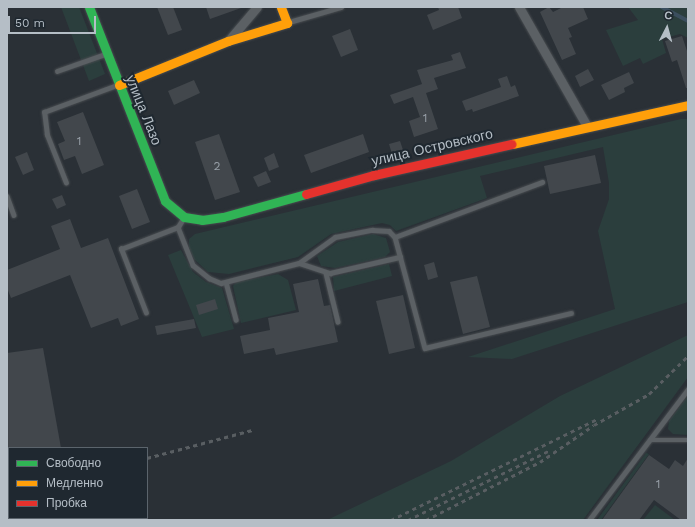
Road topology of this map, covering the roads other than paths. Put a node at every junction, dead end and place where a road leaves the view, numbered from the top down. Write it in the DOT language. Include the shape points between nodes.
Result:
graph roads {
  1 [pos="89,7"];
  2 [pos="257,7"];
  3 [pos="281,7"];
  4 [pos="340,7"];
  5 [pos="519,7"];
  6 [pos="287,22"];
  7 [pos="228,41"];
  8 [pos="107,53"];
  9 [pos="57,71"];
  10 [pos="119,85"];
  11 [pos="688,105"];
  12 [pos="587,126"];
  13 [pos="542,182"];
  14 [pos="66,183"];
  15 [pos="7,196"];
  16 [pos="14,215"];
  17 [pos="184,218"];
  18 [pos="178,227"];
  19 [pos="395,237"];
  20 [pos="400,257"];
  21 [pos="299,263"];
  22 [pos="326,273"];
  23 [pos="226,282"];
  24 [pos="146,313"];
  25 [pos="571,313"];
  26 [pos="236,320"];
  27 [pos="338,322"];
  28 [pos="688,389"];
  29 [pos="650,440"];
  30 [pos="688,440"];
  31 [pos="589,520"];
  1 -- 8 [label="street, улица Лазо"];
  2 -- 7 [label="street"];
  3 -- 6 [label="street"];
  4 -- 6 [label="lane"];
  5 -- 12 [label="street"];
  6 -- 7 [label="street"];
  7 -- 10 [label="street"];
  8 -- 9 [label="lane"];
  8 -- 10 [label="street, улица Лазо"];
  10 -- 14 [label="lane" via="44,112 47,135"];
  10 -- 17 [label="street, улица Лазо" via="165,201"];
  11 -- 12 [label="street, улица Островского"];
  12 -- 17 [label="street, улица Островского" via="374,175 223,217 202,220"];
  13 -- 19 [label="lane"];
  15 -- 16 [label="lane"];
  17 -- 18 [label="lane"];
  18 -- 23 [label="lane" via="193,265 209,278 221,283"];
  18 -- 24 [label="lane" via="121,248"];
  19 -- 20 [label="lane"];
  19 -- 21 [label="lane" via="382,229 335,238"];
  20 -- 22 [label="lane"];
  20 -- 25 [label="lane" via="425,348"];
  21 -- 22 [label="lane"];
  21 -- 23 [label="lane"];
  22 -- 27 [label="lane"];
  23 -- 26 [label="lane"];
  28 -- 29 [label="lane"];
  29 -- 30 [label="lane"];
  29 -- 31 [label="lane"];
}
